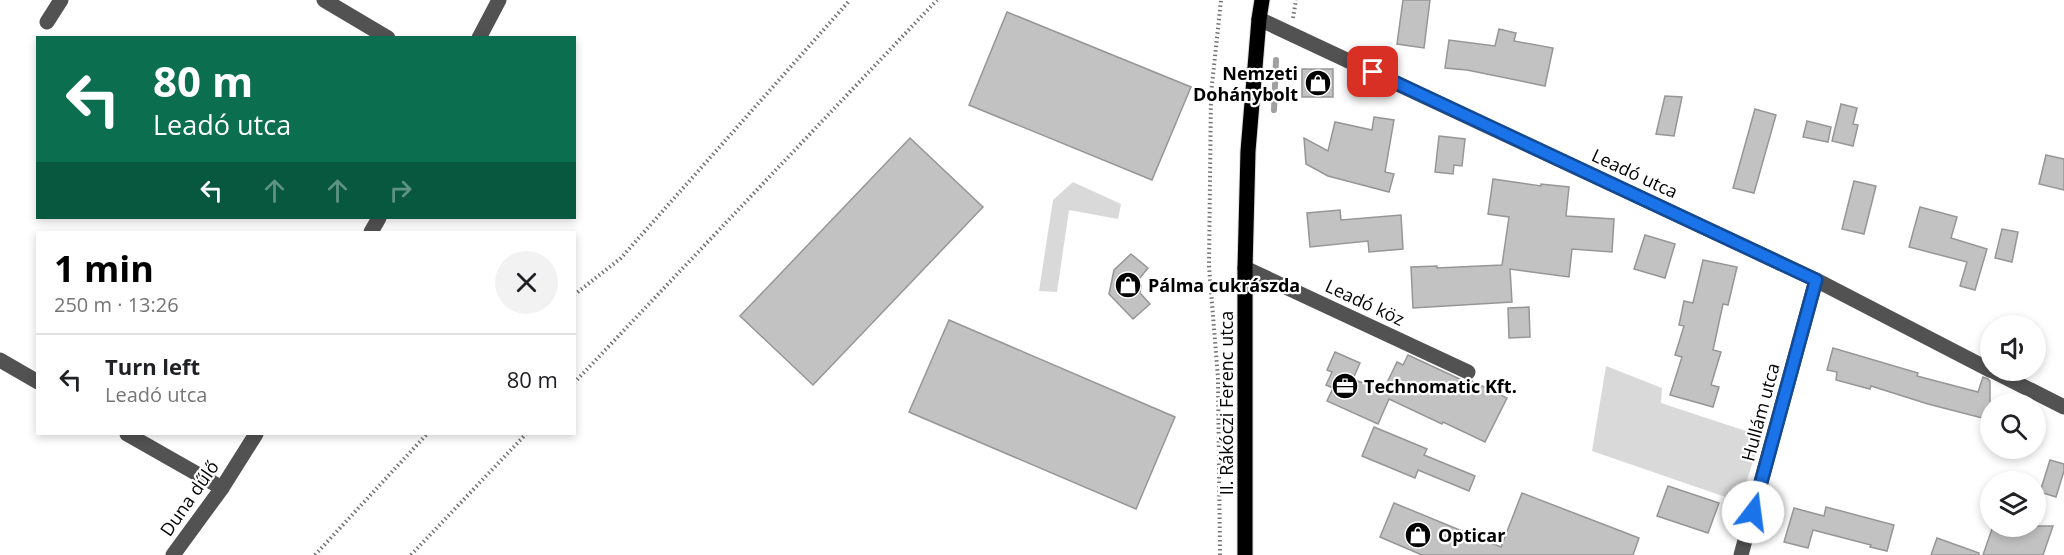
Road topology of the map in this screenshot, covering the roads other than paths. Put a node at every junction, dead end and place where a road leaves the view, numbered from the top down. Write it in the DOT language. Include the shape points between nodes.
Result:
graph roads {
  1 [pos="61,0"];
  2 [pos="324,0"];
  3 [pos="500,0"];
  4 [pos="1262,0"];
  5 [pos="1259,20"];
  6 [pos="47,22"];
  7 [pos="385,36"];
  8 [pos="479,36"];
  9 [pos="1245,268"];
  10 [pos="1816,280"];
  11 [pos="0,360"];
  12 [pos="1980,364"];
  13 [pos="1468,372"];
  14 [pos="36,381"];
  15 [pos="2013,381"];
  16 [pos="2064,407"];
  17 [pos="129,435"];
  18 [pos="255,435"];
  19 [pos="222,488"];
  20 [pos="173,555"];
  21 [pos="1245,555"];
  22 [pos="1741,555"];
  1 -- 6 [label="street"];
  2 -- 7 [label="street"];
  3 -- 8 [label="street"];
  4 -- 5 [label="main road, II. Rákóczi Ferenc utca"];
  5 -- 9 [label="main road, II. Rákóczi Ferenc utca" via="1248,151"];
  5 -- 10 [label="street, Leadó utca"];
  9 -- 13 [label="street, Leadó köz"];
  9 -- 21 [label="main road, II. Rákóczi Ferenc utca"];
  10 -- 12 [label="street, Leadó utca"];
  10 -- 22 [label="street, Hullám utca"];
  11 -- 14 [label="street"];
  15 -- 16 [label="street, Leadó utca"];
  17 -- 19 [label="street"];
  18 -- 19 [label="street, Duna dűlő"];
  19 -- 20 [label="street, Duna dűlő"];
}
